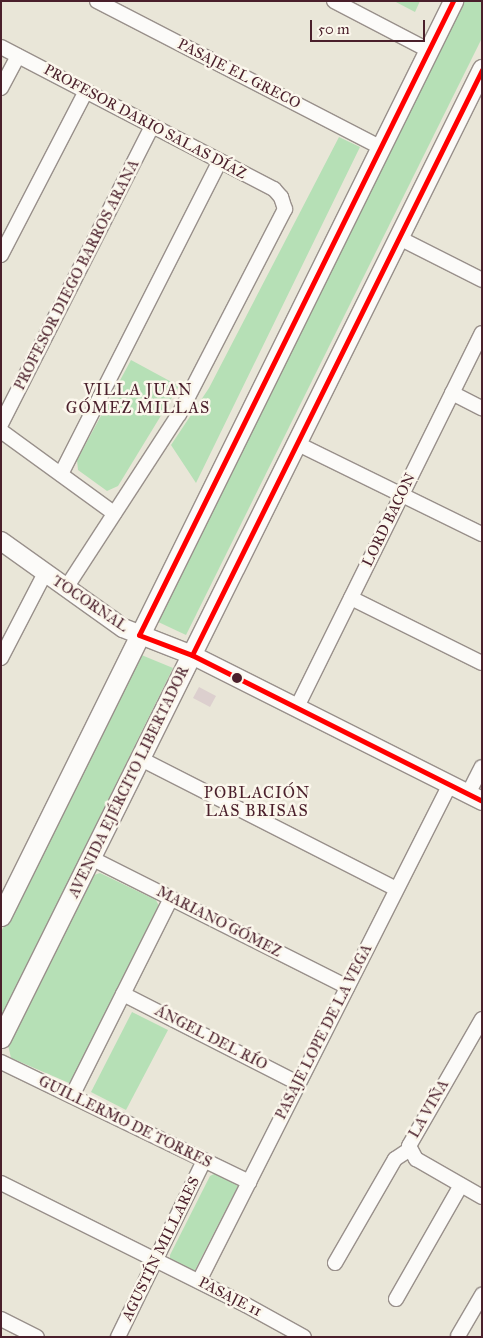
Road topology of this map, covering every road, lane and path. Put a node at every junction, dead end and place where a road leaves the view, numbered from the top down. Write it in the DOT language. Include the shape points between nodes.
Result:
graph roads {
  1 [pos="334,1"];
  2 [pos="452,1"];
  3 [pos="102,2"];
  4 [pos="1,47"];
  5 [pos="428,50"];
  6 [pos="18,56"];
  7 [pos="482,69"];
  8 [pos="1,88"];
  9 [pos="86,91"];
  10 [pos="152,126"];
  11 [pos="380,147"];
  12 [pos="220,161"];
  13 [pos="399,238"];
  14 [pos="1,255"];
  15 [pos="482,280"];
  16 [pos="482,333"];
  17 [pos="452,393"];
  18 [pos="482,408"];
  19 [pos="1,424"];
  20 [pos="1,431"];
  21 [pos="298,444"];
  22 [pos="61,474"];
  23 [pos="402,494"];
  24 [pos="114,513"];
  25 [pos="482,534"];
  26 [pos="1,541"];
  27 [pos="45,573"];
  28 [pos="66,588"];
  29 [pos="351,598"];
  30 [pos="139,635"];
  31 [pos="192,655"];
  32 [pos="1,658"];
  33 [pos="482,663"];
  34 [pos="297,707"];
  35 [pos="141,759"];
  36 [pos="482,767"];
  37 [pos="450,784"];
  38 [pos="475,797"];
  39 [pos="91,858"];
  40 [pos="396,889"];
  41 [pos="171,898"];
  42 [pos="1,916"];
  43 [pos="347,987"];
  44 [pos="123,994"];
  45 [pos="482,1019"];
  46 [pos="1,1038"];
  47 [pos="1,1062"];
  48 [pos="298,1083"];
  49 [pos="72,1096"];
  50 [pos="409,1150"];
  51 [pos="204,1161"];
  52 [pos="249,1182"];
  53 [pos="1,1183"];
  54 [pos="461,1185"];
  55 [pos="480,1193"];
  56 [pos="155,1260"];
  57 [pos="335,1263"];
  58 [pos="199,1281"];
  59 [pos="482,1295"];
  60 [pos="396,1299"];
  61 [pos="1,1319"];
  62 [pos="458,1336"];
  63 [pos="37,1337"];
  64 [pos="118,1337"];
  65 [pos="304,1337"];
  1 -- 5 [label="street"];
  2 -- 5 [label="main road"];
  3 -- 11 [label="street, PASAJE EL GRECO"];
  4 -- 6 [label="street, PROFESOR DARIO SALAS DÍAZ"];
  5 -- 11 [label="main road"];
  6 -- 8 [label="street"];
  6 -- 9 [label="street, PROFESOR DARIO SALAS DÍAZ"];
  7 -- 13 [label="main road, AVENIDA EJÉRCITO LIBERTADOR"];
  9 -- 10 [label="street, PROFESOR DARIO SALAS DÍAZ"];
  9 -- 14 [label="street"];
  10 -- 12 [label="street, PROFESOR DARIO SALAS DÍAZ"];
  10 -- 19 [label="street, PROFESOR DIEGO BARROS ARANA"];
  11 -- 30 [label="main road"];
  12 -- 22 [label="street"];
  12 -- 24 [label="street, PROFESOR DARIO SALAS DÍAZ" via="274,189 284,202 281,221 197,380"];
  13 -- 15 [label="street"];
  13 -- 21 [label="main road, AVENIDA EJÉRCITO LIBERTADOR"];
  16 -- 17 [label="street, LORD BACON"];
  17 -- 18 [label="street"];
  17 -- 23 [label="street, LORD BACON"];
  20 -- 22 [label="street"];
  21 -- 23 [label="street"];
  21 -- 31 [label="main road, AVENIDA EJÉRCITO LIBERTADOR"];
  22 -- 24 [label="street"];
  23 -- 25 [label="street"];
  23 -- 29 [label="street, LORD BACON"];
  24 -- 28 [label="street"];
  26 -- 27 [label="street, TOCORNAL"];
  27 -- 28 [label="street, TOCORNAL"];
  27 -- 32 [label="street"];
  28 -- 30 [label="street, TOCORNAL" via="108,619"];
  29 -- 33 [label="street"];
  29 -- 34 [label="street, LORD BACON"];
  30 -- 31 [label="street, TOCORNAL"];
  30 -- 42 [label="main road"];
  31 -- 34 [label="street, TOCORNAL"];
  31 -- 35 [label="main road, AVENIDA EJÉRCITO LIBERTADOR"];
  34 -- 37 [label="street, TOCORNAL"];
  35 -- 39 [label="main road, AVENIDA EJÉRCITO LIBERTADOR"];
  35 -- 40 [label="street"];
  36 -- 38 [label="street"];
  37 -- 38 [label="street, TOCORNAL"];
  37 -- 40 [label="street, PASAJE LOPE DE LA VEGA"];
  39 -- 41 [label="street, MARIANO GÓMEZ"];
  39 -- 46 [label="main road, AVENIDA EJÉRCITO LIBERTADOR"];
  40 -- 43 [label="street, PASAJE LOPE DE LA VEGA"];
  41 -- 43 [label="street, MARIANO GÓMEZ"];
  41 -- 44 [label="street"];
  43 -- 48 [label="street, PASAJE LOPE DE LA VEGA"];
  44 -- 48 [label="street, ÁNGEL DEL RÍO"];
  44 -- 49 [label="street"];
  45 -- 50 [label="street, LA VIÑA" via="410,1143"];
  47 -- 49 [label="street, GUILLERMO DE TORRES"];
  48 -- 52 [label="street, PASAJE LOPE DE LA VEGA"];
  49 -- 51 [label="street, GUILLERMO DE TORRES"];
  50 -- 54 [label="street, LA VIÑA" via="416,1159"];
  50 -- 57 [label="street" via="395,1158"];
  51 -- 52 [label="street, GUILLERMO DE TORRES"];
  51 -- 56 [label="street, AGUSTÍN MILLARES"];
  52 -- 58 [label="street, PASAJE LOPE DE LA VEGA"];
  53 -- 56 [label="street, PASAJE 11"];
  54 -- 55 [label="street, LA VIÑA"];
  54 -- 60 [label="street"];
  56 -- 58 [label="street, PASAJE 11"];
  56 -- 64 [label="street, AGUSTÍN MILLARES"];
  58 -- 65 [label="street, PASAJE 11"];
  59 -- 62 [label="street"];
  61 -- 63 [label="street"];
}
